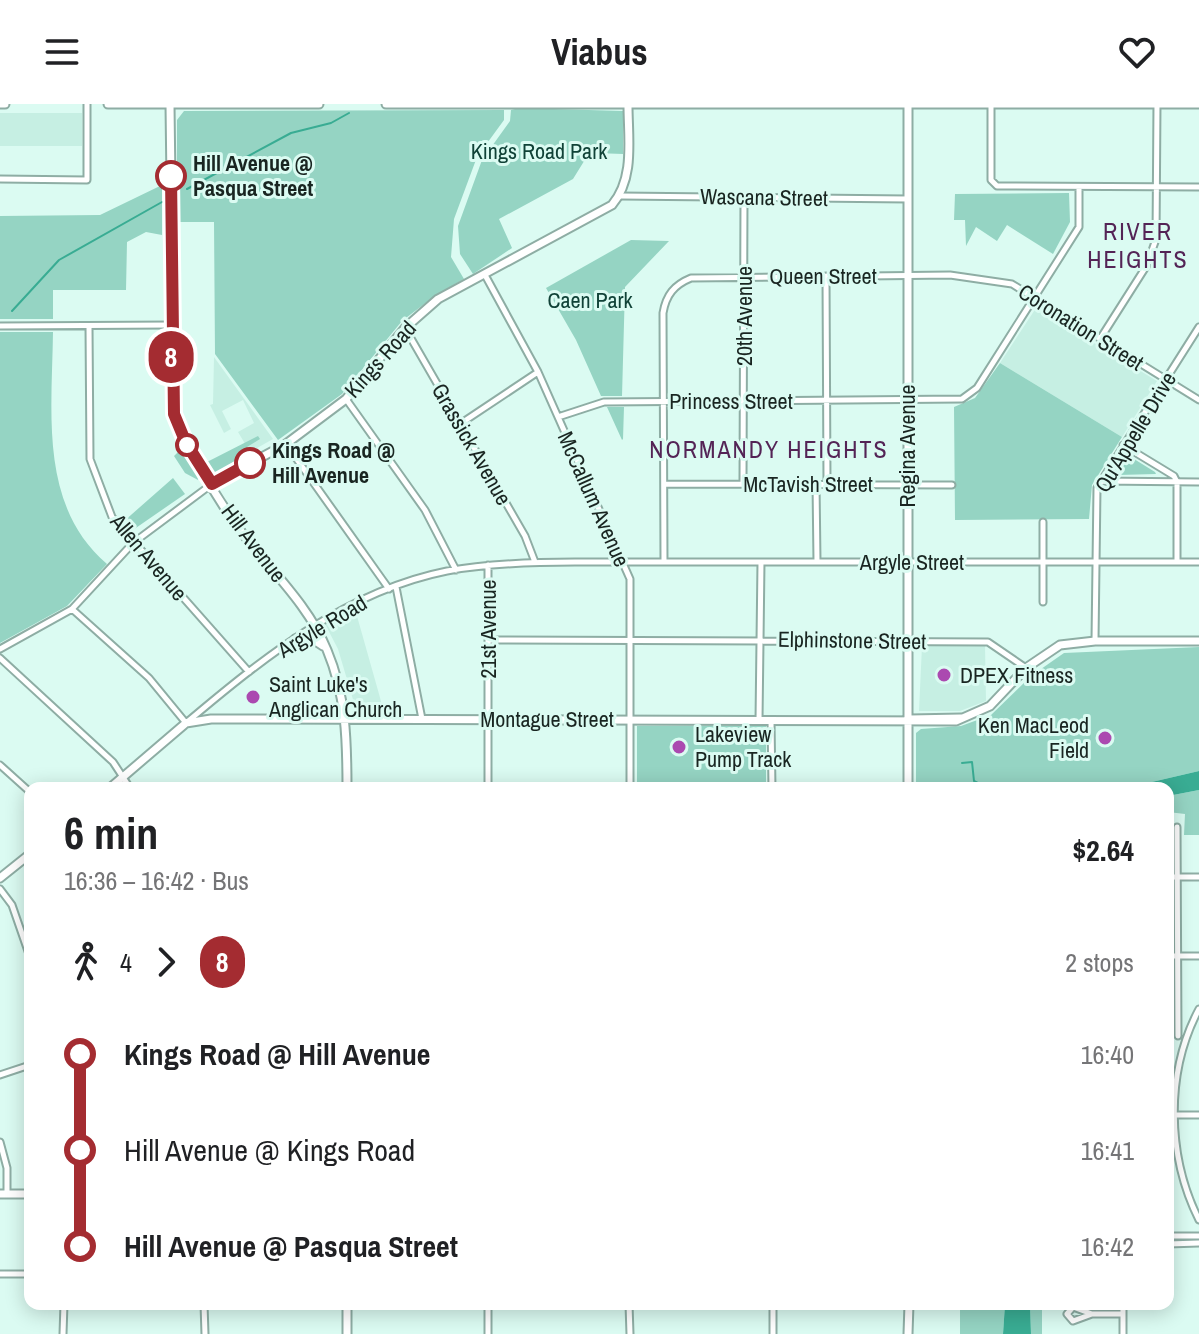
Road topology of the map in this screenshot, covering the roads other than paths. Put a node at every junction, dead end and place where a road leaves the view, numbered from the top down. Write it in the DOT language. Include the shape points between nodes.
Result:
graph roads {
  1 [pos="87,104"];
  2 [pos="108,104"];
  3 [pos="319,104"];
  4 [pos="386,104"];
  5 [pos="991,104"];
  6 [pos="1157,104"];
  7 [pos="1199,104"];
  8 [pos="170,105"];
  9 [pos="628,105"];
  10 [pos="908,105"];
  11 [pos="0,179"];
  12 [pos="1079,187"];
  13 [pos="1156,187"];
  14 [pos="1199,187"];
  15 [pos="620,196"];
  16 [pos="744,197"];
  17 [pos="908,199"];
  18 [pos="485,275"];
  19 [pos="907,275"];
  20 [pos="744,276"];
  21 [pos="826,276"];
  22 [pos="1033,297"];
  23 [pos="171,325"];
  24 [pos="0,326"];
  25 [pos="89,326"];
  26 [pos="1199,327"];
  27 [pos="405,328"];
  28 [pos="1100,339"];
  29 [pos="538,372"];
  30 [pos="1165,380"];
  31 [pos="346,399"];
  32 [pos="1199,400"];
  33 [pos="663,401"];
  34 [pos="743,401"];
  35 [pos="827,401"];
  36 [pos="907,401"];
  37 [pos="558,417"];
  38 [pos="460,424"];
  39 [pos="286,444"];
  40 [pos="1123,445"];
  41 [pos="1100,481"];
  42 [pos="1177,482"];
  43 [pos="1199,482"];
  44 [pos="816,483"];
  45 [pos="827,483"];
  46 [pos="212,484"];
  47 [pos="664,484"];
  48 [pos="743,484"];
  49 [pos="907,485"];
  50 [pos="952,485"];
  51 [pos="1043,522"];
  52 [pos="133,543"];
  53 [pos="624,561"];
  54 [pos="817,561"];
  55 [pos="1095,561"];
  56 [pos="535,562"];
  57 [pos="664,562"];
  58 [pos="761,562"];
  59 [pos="908,562"];
  60 [pos="1043,562"];
  61 [pos="1177,562"];
  62 [pos="1199,562"];
  63 [pos="488,565"];
  64 [pos="456,570"];
  65 [pos="392,588"];
  66 [pos="1043,602"];
  67 [pos="72,609"];
  68 [pos="313,625"];
  69 [pos="295,639"];
  70 [pos="630,639"];
  71 [pos="760,639"];
  72 [pos="490,640"];
  73 [pos="908,640"];
  74 [pos="1095,641"];
  75 [pos="1199,641"];
  76 [pos="326,648"];
  77 [pos="0,649"];
  78 [pos="0,658"];
  79 [pos="1026,668"];
  80 [pos="249,672"];
  81 [pos="212,702"];
  82 [pos="211,719"];
  83 [pos="422,719"];
  84 [pos="488,719"];
  85 [pos="346,720"];
  86 [pos="630,720"];
  87 [pos="759,720"];
  88 [pos="771,720"];
  89 [pos="908,720"];
  90 [pos="186,723"];
  91 [pos="0,765"];
  92 [pos="123,777"];
  93 [pos="117,782"];
  94 [pos="126,782"];
  95 [pos="347,782"];
  96 [pos="488,782"];
  97 [pos="630,782"];
  98 [pos="772,782"];
  99 [pos="908,782"];
  100 [pos="24,787"];
  101 [pos="1177,827"];
  102 [pos="24,859"];
  103 [pos="1177,877"];
  104 [pos="1199,877"];
  105 [pos="0,878"];
  106 [pos="0,889"];
  107 [pos="24,940"];
  108 [pos="1177,956"];
  109 [pos="1199,956"];
  110 [pos="1199,1009"];
  111 [pos="1174,1036"];
  112 [pos="1178,1036"];
  113 [pos="1187,1036"];
  114 [pos="24,1067"];
  115 [pos="0,1075"];
  116 [pos="1174,1094"];
  117 [pos="1174,1115"];
  118 [pos="1199,1115"];
  119 [pos="1174,1132"];
  120 [pos="0,1142"];
  121 [pos="3,1194"];
  122 [pos="24,1194"];
  123 [pos="1199,1220"];
  124 [pos="1174,1236"];
  125 [pos="1199,1236"];
  126 [pos="1199,1243"];
  127 [pos="1174,1244"];
  128 [pos="0,1274"];
  129 [pos="24,1274"];
  130 [pos="64,1310"];
  131 [pos="204,1310"];
  132 [pos="347,1310"];
  133 [pos="488,1310"];
  134 [pos="629,1310"];
  135 [pos="773,1310"];
  136 [pos="909,1310"];
  137 [pos="1123,1310"];
  138 [pos="1092,1314"];
  139 [pos="1123,1314"];
  140 [pos="63,1334"];
  141 [pos="205,1334"];
  142 [pos="347,1334"];
  143 [pos="488,1334"];
  144 [pos="630,1334"];
  145 [pos="773,1334"];
  146 [pos="908,1334"];
  147 [pos="1123,1334"];
  1 -- 11 [label="street" via="87,180"];
  2 -- 8 [label="street"];
  3 -- 8 [label="street"];
  4 -- 9 [label="street"];
  5 -- 6 [label="street"];
  5 -- 10 [label="street"];
  5 -- 12 [label="street" via="991,180 997,186"];
  6 -- 7 [label="street"];
  6 -- 13 [label="street"];
  8 -- 23 [label="street, Hill Avenue"];
  9 -- 10 [label="street"];
  9 -- 15 [label="street" via="628,174"];
  10 -- 17 [label="street, Regina Avenue"];
  12 -- 13 [label="street"];
  12 -- 22 [label="street" via="1079,227"];
  13 -- 14 [label="street"];
  13 -- 28 [label="street" via="1156,239 1147,265"];
  15 -- 16 [label="street, Wascana Street"];
  15 -- 18 [label="street, Kings Road" via="603,213"];
  16 -- 17 [label="street, Wascana Street"];
  16 -- 20 [label="street, 20th Avenue"];
  17 -- 19 [label="street, Regina Avenue"];
  18 -- 27 [label="street, Kings Road" via="438,299"];
  18 -- 29 [label="street, McCallum Avenue"];
  19 -- 21 [label="street, Queen Street"];
  19 -- 22 [label="street, Coronation Street" via="997,280"];
  19 -- 36 [label="street, Regina Avenue"];
  20 -- 21 [label="street, Queen Street"];
  20 -- 33 [label="street, Queen Street" via="683,281 665,300"];
  20 -- 34 [label="street, 20th Avenue"];
  21 -- 35 [label="street"];
  22 -- 28 [label="street, Coronation Street"];
  22 -- 36 [label="street, Princess Street" via="971,395 952,402"];
  23 -- 25 [label="street"];
  23 -- 46 [label="street, Hill Avenue" via="174,414"];
  24 -- 25 [label="street"];
  25 -- 52 [label="street, Allen Avenue" via="90,459 112,517"];
  26 -- 30 [label="street, Qu'Appelle Drive"];
  27 -- 31 [label="street, Kings Road"];
  27 -- 38 [label="street, Grassick Avenue"];
  28 -- 30 [label="street, Coronation Street"];
  29 -- 37 [label="street, McCallum Avenue"];
  29 -- 38 [label="street"];
  30 -- 32 [label="street, Coronation Street"];
  30 -- 40 [label="street, Qu'Appelle Drive"];
  31 -- 39 [label="street, Kings Road"];
  31 -- 64 [label="street, 21st Avenue" via="425,510"];
  33 -- 34 [label="street, Princess Street"];
  33 -- 37 [label="street, Princess Street" via="604,402"];
  33 -- 47 [label="street"];
  34 -- 35 [label="street, Princess Street"];
  34 -- 48 [label="street, 20th Avenue"];
  35 -- 36 [label="street, Princess Street"];
  35 -- 45 [label="street"];
  36 -- 49 [label="street, Regina Avenue"];
  37 -- 53 [label="street, McCallum Avenue"];
  38 -- 56 [label="street, Grassick Avenue"];
  39 -- 46 [label="street, Kings Road"];
  39 -- 65 [label="street"];
  40 -- 41 [label="street, Qu'Appelle Drive"];
  40 -- 42 [label="street"];
  41 -- 42 [label="street"];
  41 -- 55 [label="street, Qu'Appelle Drive" via="1095,496"];
  42 -- 43 [label="street"];
  42 -- 61 [label="street"];
  44 -- 45 [label="street, McTavish Street"];
  44 -- 48 [label="street, McTavish Street"];
  44 -- 54 [label="street"];
  45 -- 49 [label="street, McTavish Street"];
  46 -- 52 [label="street, Kings Road"];
  46 -- 68 [label="street, Hill Avenue" via="237,526"];
  47 -- 48 [label="street, McTavish Street"];
  47 -- 57 [label="street"];
  49 -- 50 [label="street, McTavish Street"];
  49 -- 59 [label="street, Regina Avenue"];
  51 -- 60 [label="street"];
  52 -- 67 [label="street, Kings Road"];
  52 -- 80 [label="street, Allen Avenue"];
  53 -- 56 [label="street, Argyle Road"];
  53 -- 57 [label="street, Argyle Street"];
  53 -- 70 [label="street, McCallum Avenue" via="630,579"];
  54 -- 58 [label="street, Argyle Street"];
  54 -- 59 [label="street, Argyle Street"];
  55 -- 60 [label="street, Argyle Street"];
  55 -- 61 [label="street, Argyle Street"];
  55 -- 74 [label="street, Qu'Appelle Drive"];
  56 -- 63 [label="street, Argyle Road"];
  57 -- 58 [label="street, Argyle Street"];
  58 -- 71 [label="street"];
  59 -- 60 [label="street, Argyle Street"];
  59 -- 73 [label="street, Regina Avenue"];
  60 -- 66 [label="street"];
  61 -- 62 [label="street, Argyle Street"];
  63 -- 64 [label="street, Argyle Road"];
  63 -- 72 [label="street, 21st Avenue"];
  64 -- 65 [label="street, Argyle Road"];
  65 -- 68 [label="street, Argyle Road"];
  65 -- 83 [label="street"];
  67 -- 77 [label="street, Kings Road"];
  67 -- 90 [label="street" via="149,678"];
  68 -- 69 [label="street, Argyle Road"];
  68 -- 76 [label="street, Hill Avenue"];
  69 -- 76 [label="street" via="314,640"];
  69 -- 80 [label="street, Argyle Road"];
  70 -- 71 [label="street, Elphinstone Street"];
  70 -- 72 [label="street, Elphinstone Street"];
  70 -- 86 [label="street, McCallum Avenue"];
  71 -- 73 [label="street, Elphinstone Street"];
  71 -- 87 [label="street"];
  72 -- 84 [label="street, 21st Avenue"];
  73 -- 79 [label="street, Elphinstone Street" via="988,642"];
  73 -- 89 [label="street, Regina Avenue"];
  74 -- 75 [label="street"];
  74 -- 79 [label="street" via="1060,645"];
  76 -- 85 [label="street, Hill Avenue"];
  78 -- 92 [label="street"];
  79 -- 89 [label="street, Montague Street" via="990,706 947,721"];
  80 -- 81 [label="street, Argyle Road"];
  81 -- 82 [label="street"];
  81 -- 90 [label="street, Argyle Road"];
  82 -- 85 [label="street, Montague Street"];
  82 -- 90 [label="street, Montague Street"];
  83 -- 84 [label="street, Montague Street"];
  83 -- 85 [label="street, Montague Street"];
  84 -- 86 [label="street, Montague Street"];
  84 -- 96 [label="street, 21st Avenue"];
  85 -- 95 [label="street, Hill Avenue"];
  86 -- 87 [label="street, Montague Street"];
  86 -- 97 [label="street, McCallum Avenue"];
  87 -- 88 [label="street, Montague Street"];
  88 -- 89 [label="street, Montague Street"];
  88 -- 98 [label="street"];
  89 -- 99 [label="street, Regina Avenue"];
  90 -- 92 [label="street, Argyle Road"];
  91 -- 100 [label="street"];
  92 -- 93 [label="street, Argyle Road"];
  92 -- 94 [label="street"];
  101 -- 103 [label="street"];
  102 -- 105 [label="street"];
  103 -- 104 [label="street"];
  103 -- 108 [label="street"];
  106 -- 107 [label="street"];
  108 -- 109 [label="street"];
  108 -- 112 [label="street"];
  110 -- 113 [label="street"];
  111 -- 112 [label="street"];
  112 -- 113 [label="street"];
  113 -- 116 [label="street"];
  114 -- 115 [label="street"];
  117 -- 118 [label="street"];
  119 -- 123 [label="street" via="1181,1173"];
  120 -- 121 [label="street" via="7,1168"];
  121 -- 122 [label="street"];
  124 -- 125 [label="street"];
  126 -- 127 [label="street"];
  128 -- 129 [label="street"];
  130 -- 140 [label="street"];
  131 -- 141 [label="street"];
  132 -- 142 [label="street"];
  133 -- 143 [label="street"];
  134 -- 144 [label="street"];
  135 -- 145 [label="street"];
  136 -- 146 [label="street"];
  137 -- 139 [label="street"];
  138 -- 139 [label="street"];
  139 -- 147 [label="street"];
}
